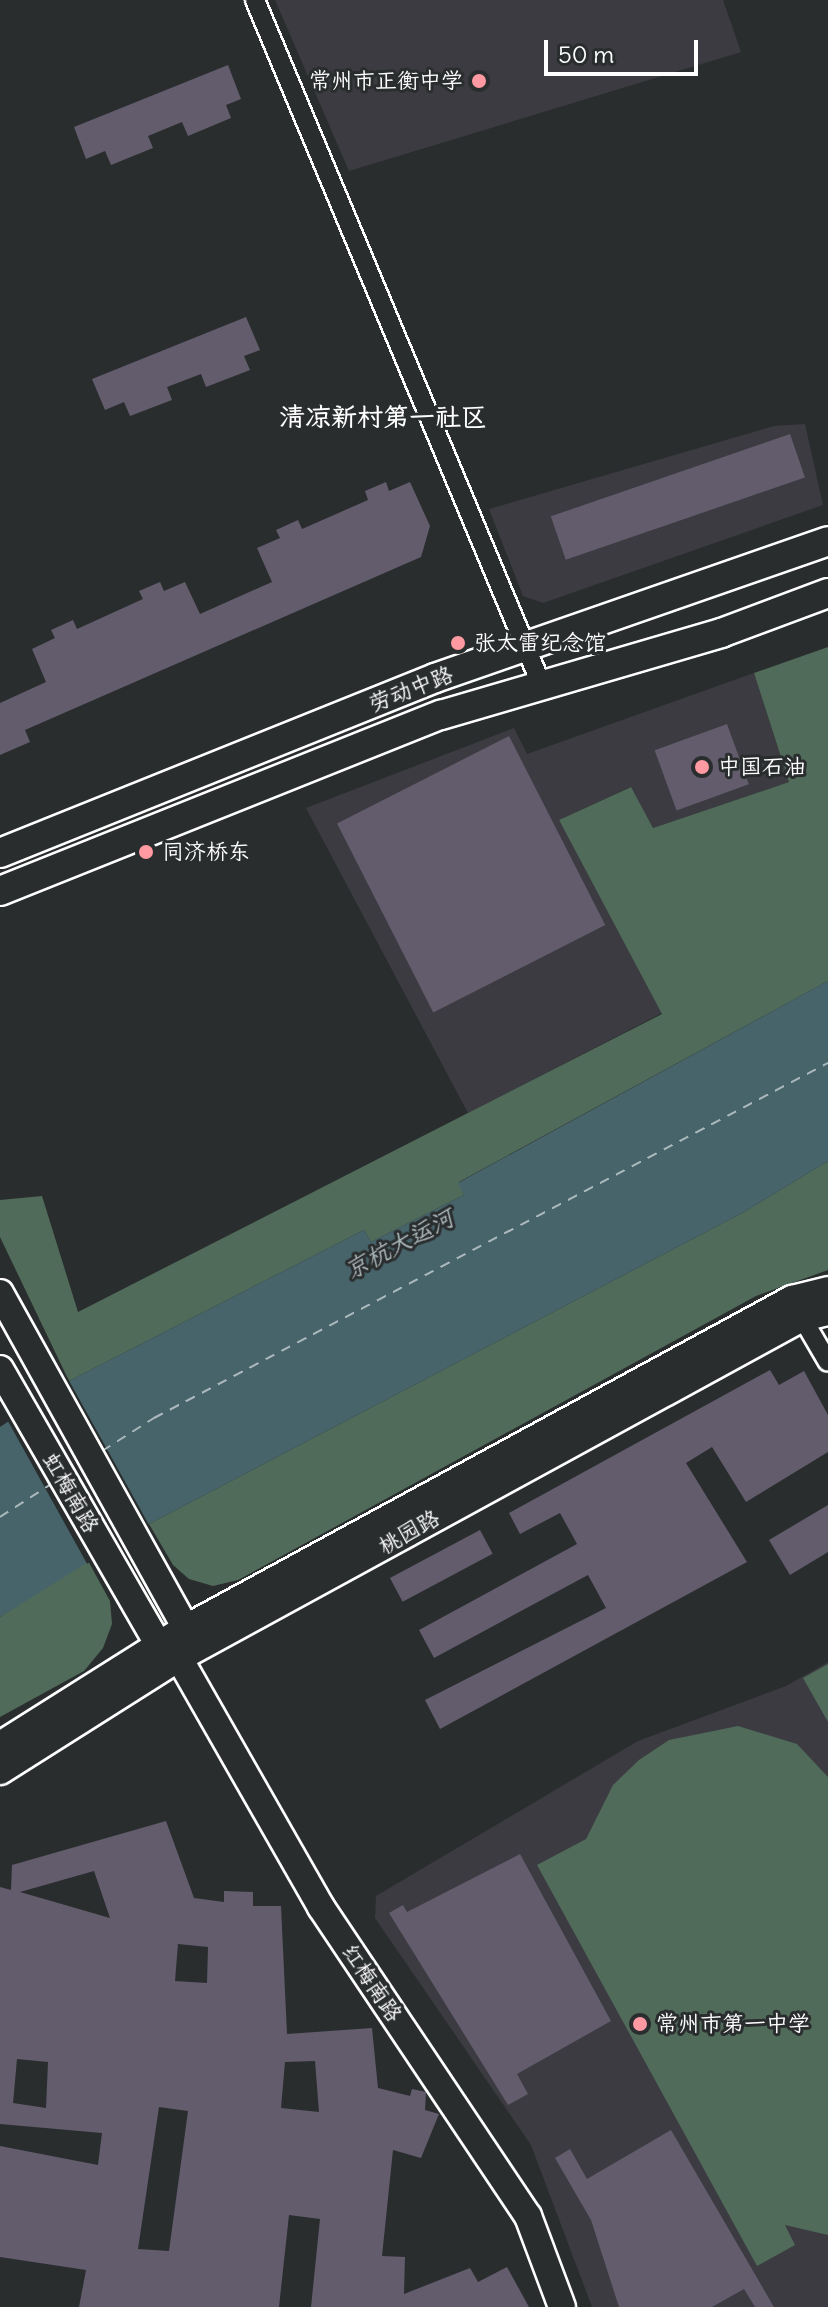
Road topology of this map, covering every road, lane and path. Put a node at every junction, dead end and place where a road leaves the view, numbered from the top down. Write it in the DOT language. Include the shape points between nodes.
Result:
graph roads {
  1 [pos="255,0"];
  2 [pos="828,541"];
  3 [pos="828,593"];
  4 [pos="528,646"];
  5 [pos="542,686"];
  6 [pos="0,853"];
  7 [pos="0,891"];
  8 [pos="828,1290"];
  9 [pos="0,1293"];
  10 [pos="797,1309"];
  11 [pos="828,1312"];
  12 [pos="828,1362"];
  13 [pos="0,1369"];
  14 [pos="142,1617"];
  15 [pos="186,1628"];
  16 [pos="169,1651"];
  17 [pos="0,1745"];
  18 [pos="0,1771"];
  19 [pos="562,2307"];
  1 -- 4 [label="street"];
  2 -- 4 [label="main road, 劳动中路"];
  3 -- 5 [label="main road, 劳动中路" via="721,633"];
  4 -- 5 [label="street"];
  4 -- 6 [label="main road, 劳动中路"];
  5 -- 7 [label="main road, 劳动中路" via="441,715"];
  8 -- 10 [label="main road, 桃园路"];
  9 -- 15 [label="main road, 虹梅南路"];
  10 -- 11 [label="main road, 桃园路"];
  10 -- 12 [label="street"];
  10 -- 15 [label="main road, 桃园路"];
  10 -- 16 [label="main road, 桃园路"];
  13 -- 14 [label="main road, 虹梅南路"];
  14 -- 16 [label="main road, 红梅南路"];
  15 -- 16 [label="main road"];
  16 -- 17 [label="main road"];
  16 -- 18 [label="main road, 桃园路"];
  16 -- 19 [label="main road, 红梅南路" via="321,1907 528,2216"];
}
